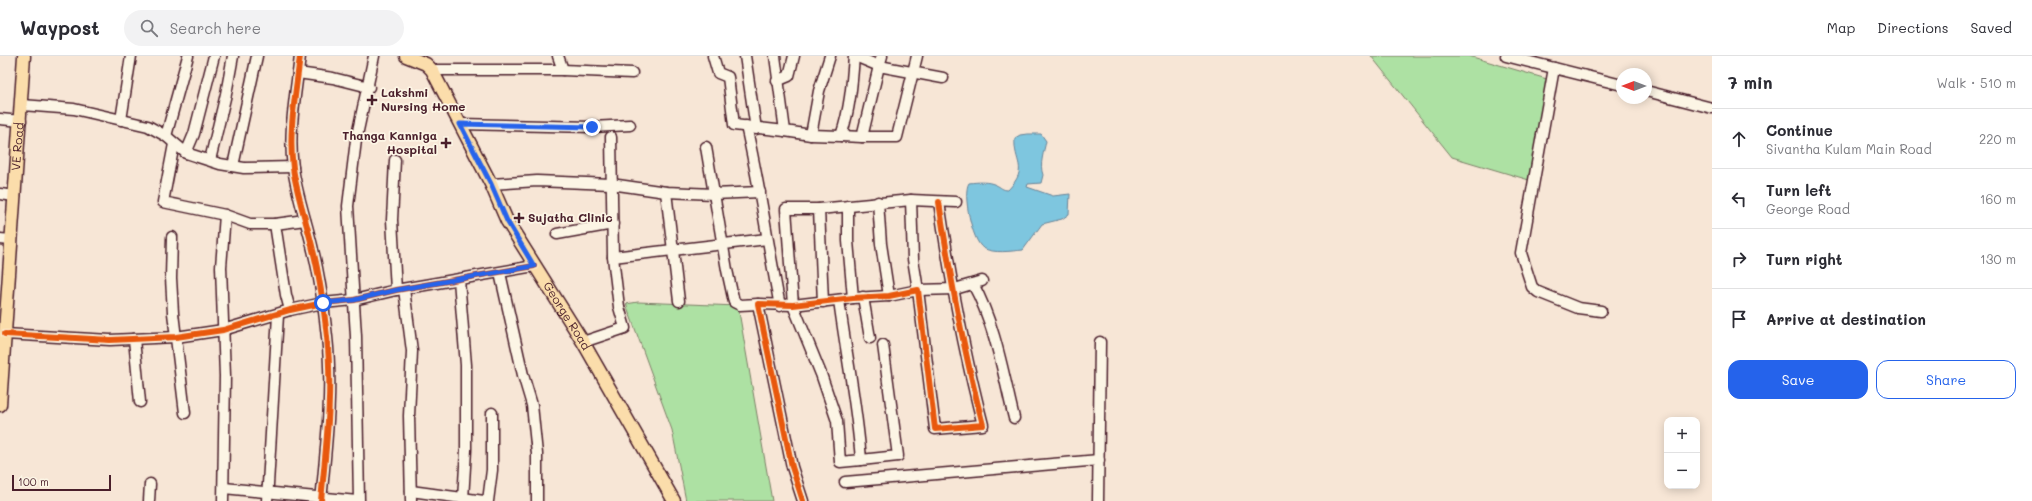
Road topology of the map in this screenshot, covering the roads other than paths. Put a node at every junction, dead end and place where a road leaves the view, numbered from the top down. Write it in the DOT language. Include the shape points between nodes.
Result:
graph roads {
  1 [pos="24,56"];
  2 [pos="131,56"];
  3 [pos="188,56"];
  4 [pos="214,56"];
  5 [pos="233,56"];
  6 [pos="257,56"];
  7 [pos="300,56"];
  8 [pos="374,56"];
  9 [pos="406,56"];
  10 [pos="558,56"];
  11 [pos="713,56"];
  12 [pos="745,56"];
  13 [pos="775,56"];
  14 [pos="794,56"];
  15 [pos="830,56"];
  16 [pos="855,56"];
  17 [pos="882,56"];
  18 [pos="917,56"];
  19 [pos="1506,56"];
  20 [pos="879,66"];
  21 [pos="1554,68"];
  22 [pos="432,70"];
  23 [pos="563,70"];
  24 [pos="913,71"];
  25 [pos="298,72"];
  26 [pos="632,73"];
  27 [pos="943,78"];
  28 [pos="777,81"];
  29 [pos="1616,84"];
  30 [pos="369,87"];
  31 [pos="1652,93"];
  32 [pos="22,105"];
  33 [pos="1712,108"];
  34 [pos="0,119"];
  35 [pos="121,120"];
  36 [pos="20,121"];
  37 [pos="460,124"];
  38 [pos="630,125"];
  39 [pos="751,127"];
  40 [pos="785,131"];
  41 [pos="811,135"];
  42 [pos="166,136"];
  43 [pos="841,136"];
  44 [pos="611,137"];
  45 [pos="862,137"];
  46 [pos="174,144"];
  47 [pos="706,147"];
  48 [pos="186,154"];
  49 [pos="210,160"];
  50 [pos="395,160"];
  51 [pos="233,166"];
  52 [pos="293,167"];
  53 [pos="491,184"];
  54 [pos="611,184"];
  55 [pos="666,192"];
  56 [pos="760,192"];
  57 [pos="0,194"];
  58 [pos="714,194"];
  59 [pos="15,196"];
  60 [pos="911,200"];
  61 [pos="878,202"];
  62 [pos="939,202"];
  63 [pos="956,202"];
  64 [pos="848,206"];
  65 [pos="819,209"];
  66 [pos="224,215"];
  67 [pos="305,220"];
  68 [pos="275,224"];
  69 [pos="614,224"];
  70 [pos="557,234"];
  71 [pos="172,237"];
  72 [pos="6,239"];
  73 [pos="767,239"];
  74 [pos="722,243"];
  75 [pos="673,249"];
  76 [pos="613,257"];
  77 [pos="534,266"];
  78 [pos="500,273"];
  79 [pos="459,280"];
  80 [pos="400,289"];
  81 [pos="955,289"];
  82 [pos="918,290"];
  83 [pos="888,296"];
  84 [pos="858,297"];
  85 [pos="354,300"];
  86 [pos="679,300"];
  87 [pos="839,300"];
  88 [pos="823,302"];
  89 [pos="323,303"];
  90 [pos="758,304"];
  91 [pos="793,305"];
  92 [pos="780,306"];
  93 [pos="290,310"];
  94 [pos="1601,311"];
  95 [pos="278,315"];
  96 [pos="223,330"];
  97 [pos="176,337"];
  98 [pos="870,338"];
  99 [pos="134,340"];
  100 [pos="3,341"];
  101 [pos="582,342"];
  102 [pos="1100,342"];
  103 [pos="883,345"];
  104 [pos="140,402"];
  105 [pos="0,405"];
  106 [pos="185,413"];
  107 [pos="492,413"];
  108 [pos="1014,418"];
  109 [pos="861,460"];
  110 [pos="1099,460"];
  111 [pos="845,482"];
  112 [pos="150,484"];
  113 [pos="224,488"];
  114 [pos="268,496"];
  115 [pos="411,496"];
  116 [pos="321,499"];
  117 [pos="463,499"];
  118 [pos="149,501"];
  119 [pos="223,501"];
  120 [pos="358,501"];
  121 [pos="484,501"];
  122 [pos="488,501"];
  123 [pos="537,501"];
  124 [pos="674,501"];
  125 [pos="803,501"];
  126 [pos="1098,501"];
  1 -- 32 [label="main road, VE Road"];
  2 -- 35 [label="street"];
  3 -- 42 [label="street"];
  4 -- 48 [label="street" via="194,134"];
  5 -- 49 [label="street"];
  6 -- 51 [label="street"];
  7 -- 25 [label="street"];
  8 -- 30 [label="street"];
  9 -- 22 [label="main road" via="426,64"];
  10 -- 23 [label="street"];
  11 -- 39 [label="street" via="718,73 728,77 734,125"];
  12 -- 39 [label="street"];
  13 -- 28 [label="street"];
  14 -- 28 [label="street" via="789,76"];
  15 -- 41 [label="street" via="819,91"];
  16 -- 20 [label="street"];
  16 -- 43 [label="street" via="852,96"];
  17 -- 20 [label="street"];
  18 -- 24 [label="street"];
  19 -- 21 [label="street"];
  20 -- 24 [label="street"];
  20 -- 45 [label="street"];
  21 -- 29 [label="street"];
  21 -- 94 [label="street" via="1521,252 1532,287 1538,292 1578,308"];
  22 -- 23 [label="street"];
  22 -- 37 [label="main road, George Road"];
  23 -- 26 [label="street"];
  24 -- 27 [label="street"];
  24 -- 45 [label="street" via="896,137"];
  25 -- 30 [label="street"];
  25 -- 52 [label="street" via="292,115"];
  28 -- 40 [label="street"];
  30 -- 85 [label="street" via="356,140 348,206"];
  31 -- 33 [label="street"];
  32 -- 35 [label="street" via="74,109"];
  32 -- 36 [label="main road, VE Road"];
  34 -- 36 [label="street"];
  35 -- 42 [label="street" via="148,126"];
  36 -- 59 [label="main road, VE Road"];
  37 -- 38 [label="street" via="592,127"];
  37 -- 53 [label="main road, George Road"];
  39 -- 40 [label="street"];
  39 -- 56 [label="street"];
  40 -- 41 [label="street"];
  41 -- 43 [label="street"];
  42 -- 46 [label="street"];
  43 -- 45 [label="street"];
  44 -- 54 [label="street"];
  46 -- 48 [label="street"];
  46 -- 66 [label="street" via="163,202"];
  47 -- 58 [label="street"];
  48 -- 49 [label="street"];
  49 -- 51 [label="street"];
  50 -- 80 [label="street" via="392,220"];
  51 -- 52 [label="street"];
  52 -- 67 [label="street"];
  53 -- 54 [label="street" via="537,181"];
  53 -- 77 [label="main road, George Road" via="507,221"];
  54 -- 55 [label="street"];
  54 -- 69 [label="street"];
  55 -- 58 [label="street"];
  55 -- 75 [label="street"];
  56 -- 58 [label="street"];
  56 -- 73 [label="street"];
  57 -- 59 [label="street"];
  58 -- 74 [label="street"];
  59 -- 72 [label="main road, VE Road"];
  60 -- 61 [label="street"];
  60 -- 62 [label="street"];
  60 -- 82 [label="street" via="913,258"];
  61 -- 64 [label="street"];
  61 -- 83 [label="street"];
  62 -- 63 [label="street"];
  62 -- 81 [label="street"];
  64 -- 65 [label="street"];
  64 -- 84 [label="street" via="848,241"];
  65 -- 88 [label="street"];
  65 -- 91 [label="street" via="786,209"];
  66 -- 68 [label="street" via="250,224"];
  66 -- 96 [label="street"];
  67 -- 68 [label="street"];
  67 -- 89 [label="street" via="314,251"];
  68 -- 93 [label="street"];
  69 -- 70 [label="street"];
  69 -- 76 [label="street"];
  71 -- 97 [label="street" via="171,278"];
  72 -- 100 [label="main road, VE Road"];
  73 -- 74 [label="street"];
  73 -- 92 [label="street"];
  74 -- 75 [label="street"];
  74 -- 90 [label="street" via="734,302 740,305"];
  75 -- 76 [label="street"];
  75 -- 86 [label="street"];
  76 -- 101 [label="street" via="619,307 625,328"];
  77 -- 78 [label="street"];
  77 -- 101 [label="main road, George Road"];
  78 -- 79 [label="street"];
  78 -- 123 [label="street" via="532,406 537,454"];
  79 -- 80 [label="street"];
  79 -- 117 [label="street" via="466,365"];
  80 -- 85 [label="street"];
  80 -- 115 [label="street" via="412,351 409,410"];
  81 -- 82 [label="street"];
  81 -- 82 [label="street" via="983,425 937,430"];
  81 -- 108 [label="street" via="978,282"];
  82 -- 83 [label="street"];
  83 -- 84 [label="street"];
  84 -- 87 [label="street"];
  84 -- 98 [label="street"];
  85 -- 89 [label="street"];
  85 -- 120 [label="street"];
  87 -- 88 [label="street"];
  87 -- 109 [label="street" via="854,390"];
  88 -- 91 [label="street"];
  89 -- 93 [label="street"];
  89 -- 116 [label="street" via="329,385"];
  90 -- 92 [label="street"];
  90 -- 125 [label="street" via="792,467"];
  91 -- 92 [label="street"];
  91 -- 109 [label="street" via="837,421 840,462"];
  93 -- 95 [label="street"];
  95 -- 96 [label="street"];
  95 -- 114 [label="street"];
  96 -- 97 [label="street"];
  96 -- 113 [label="street"];
  97 -- 99 [label="street"];
  97 -- 106 [label="street"];
  99 -- 100 [label="street"];
  99 -- 104 [label="street"];
  100 -- 105 [label="main road, VE Road"];
  101 -- 124 [label="main road, George Road"];
  102 -- 110 [label="street"];
  103 -- 109 [label="street" via="898,456"];
  107 -- 122 [label="street" via="492,470"];
  110 -- 111 [label="street"];
  110 -- 126 [label="street"];
  112 -- 118 [label="street"];
  113 -- 114 [label="street"];
  113 -- 119 [label="street"];
  114 -- 116 [label="street"];
  115 -- 117 [label="street"];
  116 -- 120 [label="street"];
  117 -- 121 [label="street"];
}
